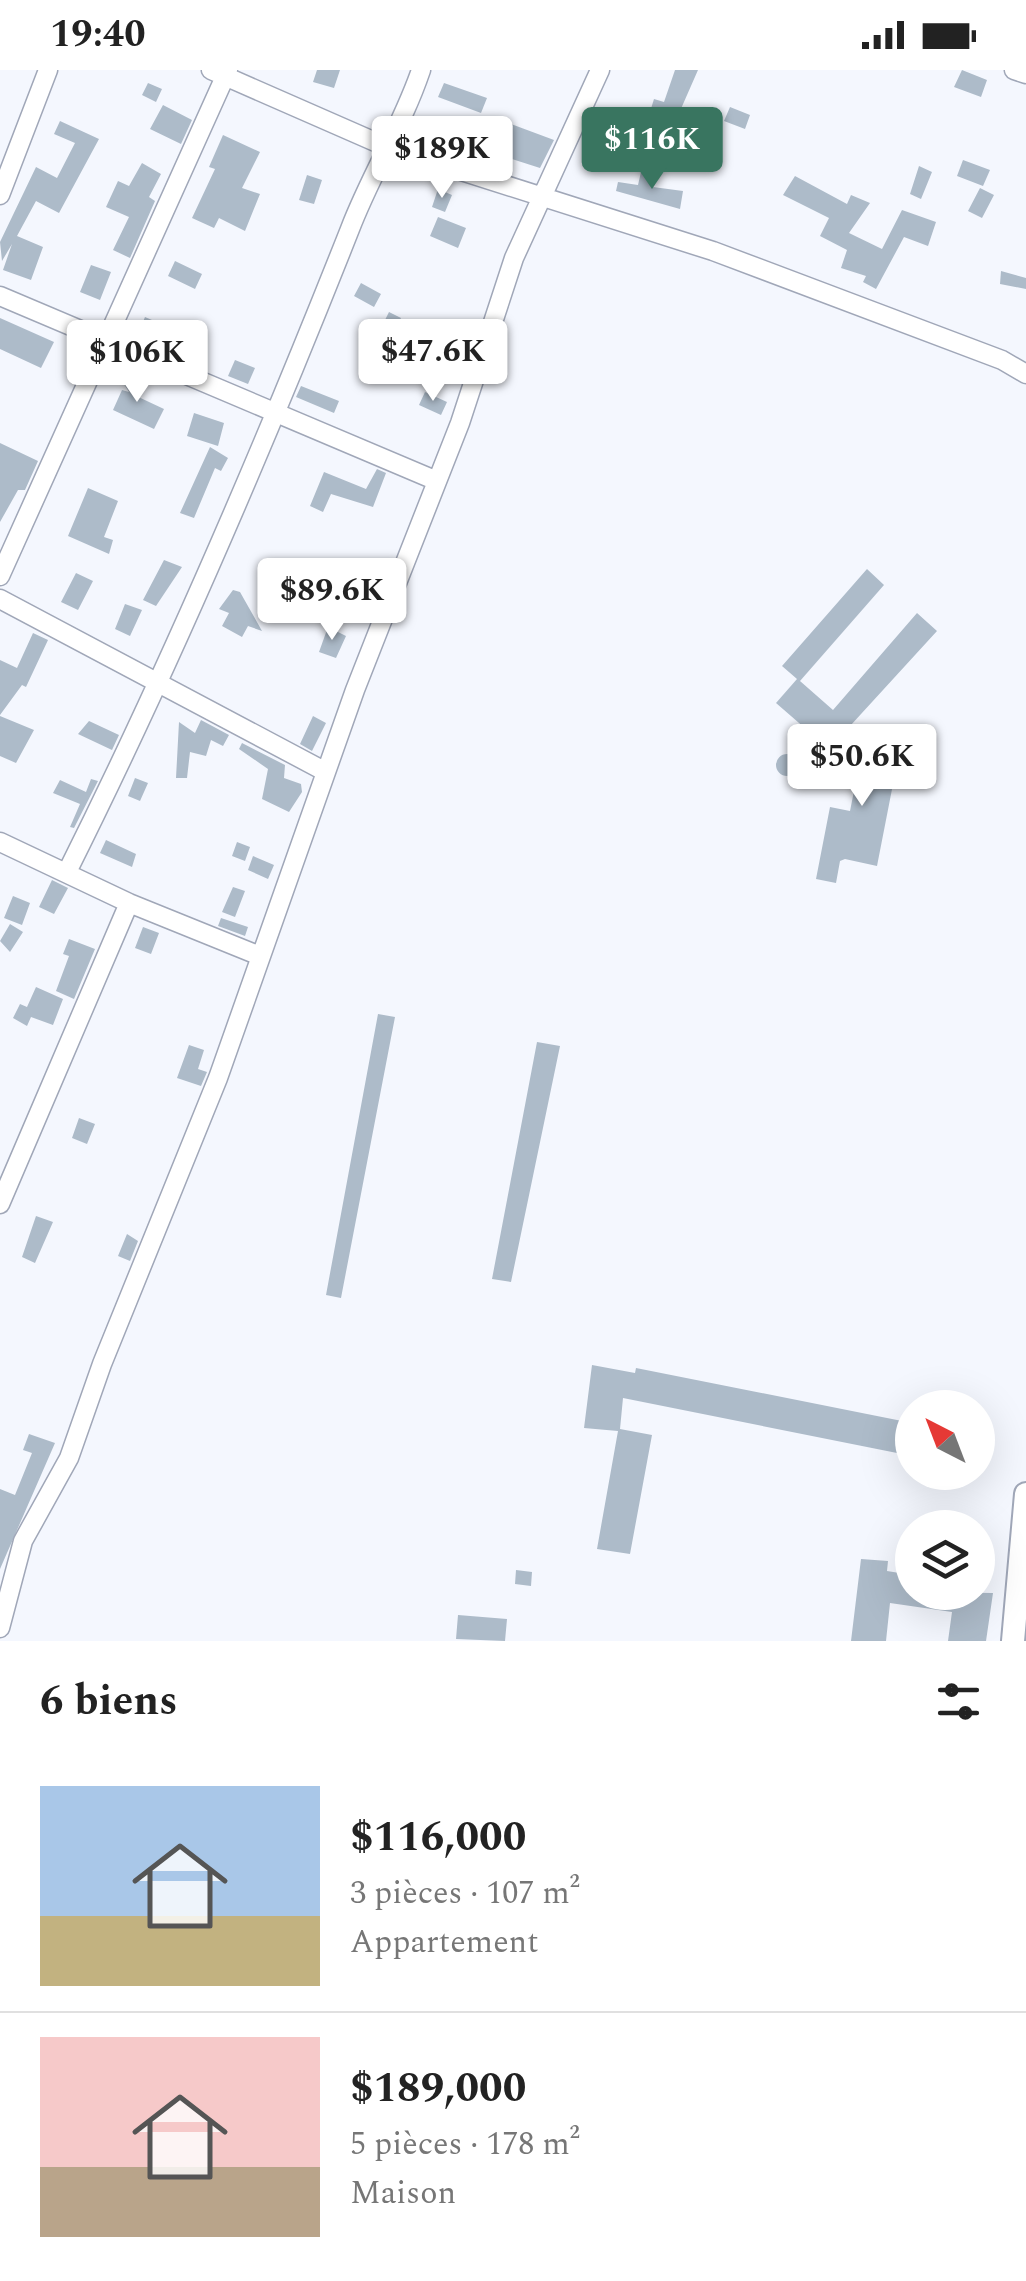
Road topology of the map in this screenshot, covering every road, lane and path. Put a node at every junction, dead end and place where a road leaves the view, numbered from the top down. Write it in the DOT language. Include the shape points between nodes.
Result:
graph roads {
  1 [pos="48,70"];
  2 [pos="421,70"];
  3 [pos="600,70"];
  4 [pos="1014,70"];
  5 [pos="221,72"];
  6 [pos="1026,74"];
  7 [pos="390,148"];
  8 [pos="0,195"];
  9 [pos="546,195"];
  10 [pos="0,296"];
  11 [pos="107,343"];
  12 [pos="1026,374"];
  13 [pos="276,415"];
  14 [pos="437,481"];
  15 [pos="0,576"];
  16 [pos="0,599"];
  17 [pos="160,687"];
  18 [pos="326,772"];
  19 [pos="0,842"];
  20 [pos="67,872"];
  21 [pos="129,903"];
  22 [pos="260,956"];
  23 [pos="0,1204"];
  24 [pos="1026,1494"];
  25 [pos="5,1600"];
  26 [pos="0,1628"];
  27 [pos="1013,1641"];
  1 -- 8 [label="street"];
  2 -- 7 [label="street"];
  3 -- 9 [label="street"];
  4 -- 6 [label="street"];
  5 -- 7 [label="street"];
  5 -- 11 [label="street"];
  7 -- 9 [label="street"];
  7 -- 13 [label="street" via="359,206"];
  9 -- 12 [label="street" via="766,271"];
  9 -- 14 [label="street" via="514,258"];
  10 -- 11 [label="street"];
  11 -- 13 [label="street"];
  11 -- 15 [label="street"];
  13 -- 14 [label="street"];
  13 -- 17 [label="street"];
  14 -- 18 [label="street"];
  16 -- 17 [label="street"];
  17 -- 18 [label="street"];
  17 -- 20 [label="street"];
  18 -- 22 [label="street"];
  19 -- 20 [label="street"];
  20 -- 21 [label="street"];
  21 -- 22 [label="street"];
  21 -- 23 [label="street"];
  22 -- 25 [label="street" via="68,1458 23,1541"];
  24 -- 27 [label="street"];
  25 -- 26 [label="street"];
}
